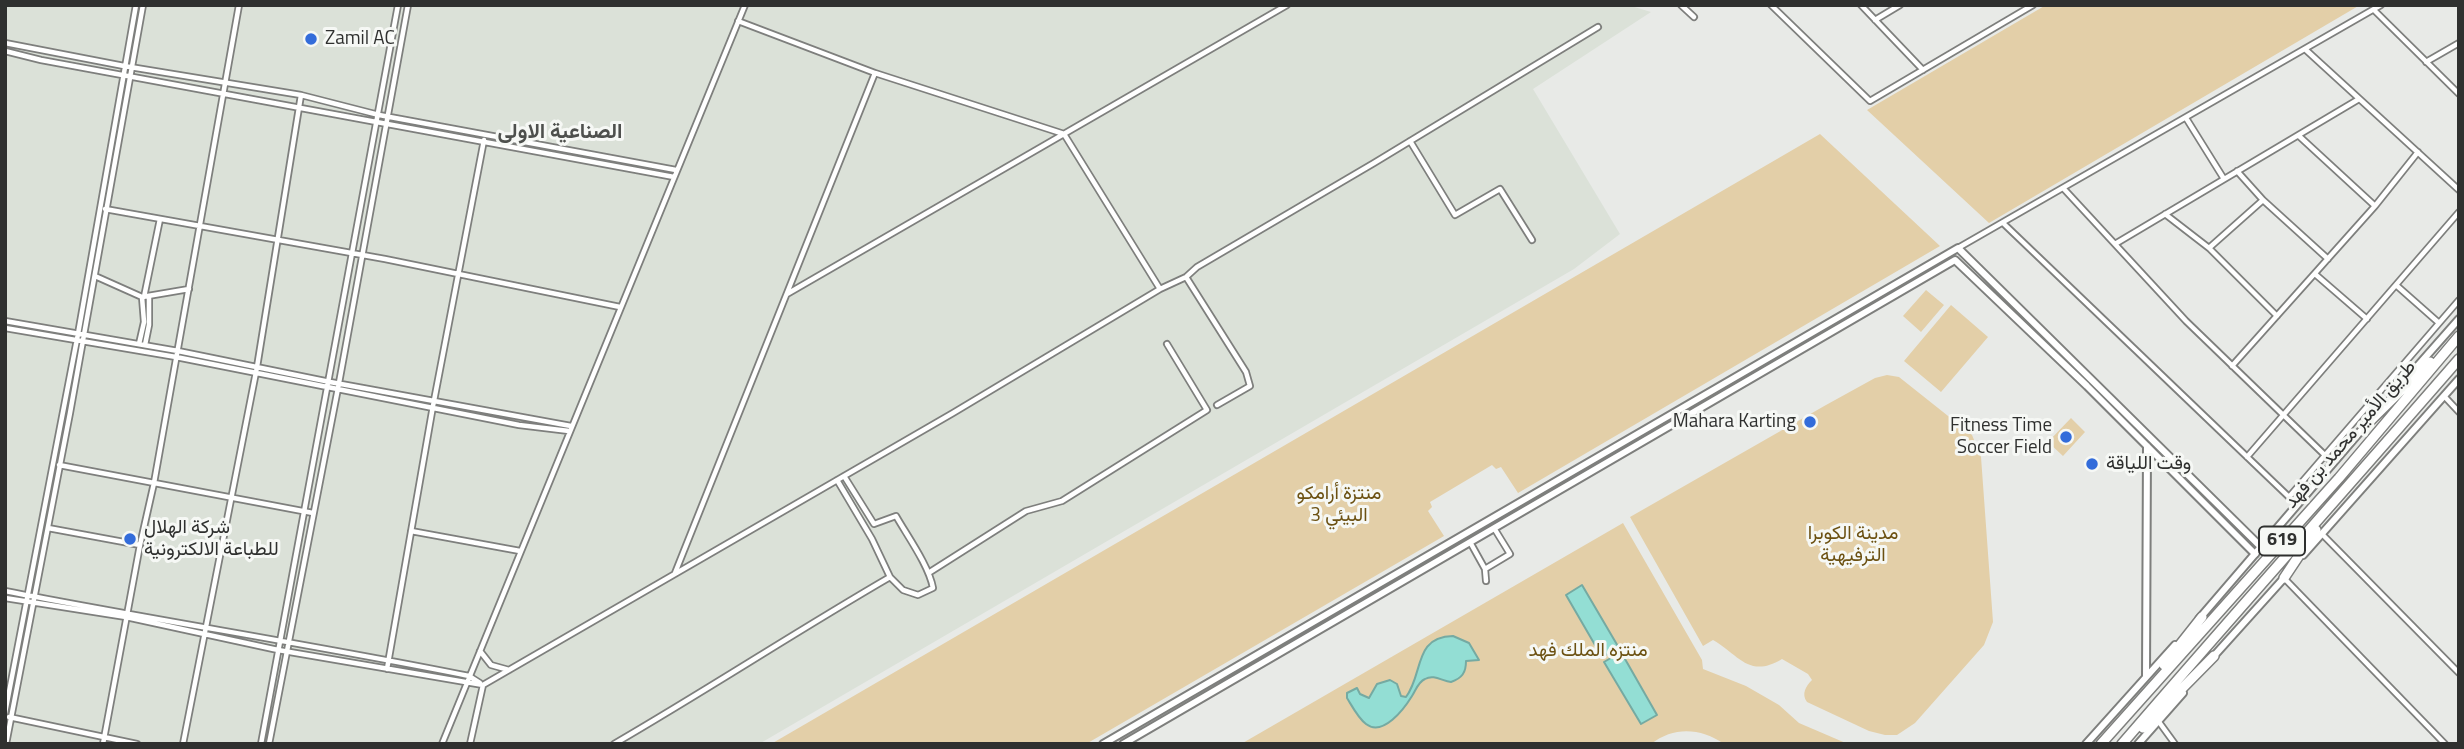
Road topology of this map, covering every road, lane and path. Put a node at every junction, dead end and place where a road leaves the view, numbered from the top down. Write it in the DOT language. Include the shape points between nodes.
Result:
graph roads {
  1 [pos="136,5"];
  2 [pos="143,5"];
  3 [pos="239,5"];
  4 [pos="398,5"];
  5 [pos="408,5"];
  6 [pos="735,5"];
  7 [pos="1287,5"];
  8 [pos="1681,5"];
  9 [pos="1771,5"];
  10 [pos="1861,5"];
  11 [pos="1900,5"];
  12 [pos="2033,5"];
  13 [pos="2381,5"];
  14 [pos="745,6"];
  15 [pos="2374,10"];
  16 [pos="1694,17"];
  17 [pos="1875,20"];
  18 [pos="738,21"];
  19 [pos="1598,27"];
  20 [pos="5,43"];
  21 [pos="2459,43"];
  22 [pos="2306,50"];
  23 [pos="5,51"];
  24 [pos="43,51"];
  25 [pos="41,60"];
  26 [pos="2426,62"];
  27 [pos="124,66"];
  28 [pos="131,66"];
  29 [pos="1923,70"];
  30 [pos="875,73"];
  31 [pos="173,74"];
  32 [pos="123,75"];
  33 [pos="130,76"];
  34 [pos="171,84"];
  35 [pos="225,84"];
  36 [pos="223,93"];
  37 [pos="2459,94"];
  38 [pos="301,95"];
  39 [pos="2359,99"];
  40 [pos="299,107"];
  41 [pos="379,114"];
  42 [pos="387,116"];
  43 [pos="2186,118"];
  44 [pos="377,121"];
  45 [pos="386,123"];
  46 [pos="485,134"];
  47 [pos="1064,134"];
  48 [pos="2299,136"];
  49 [pos="483,141"];
  50 [pos="1410,141"];
  51 [pos="2418,152"];
  52 [pos="677,170"];
  53 [pos="2238,171"];
  54 [pos="674,177"];
  55 [pos="2224,179"];
  56 [pos="2064,188"];
  57 [pos="2459,190"];
  58 [pos="2263,200"];
  59 [pos="2375,206"];
  60 [pos="99,209"];
  61 [pos="106,209"];
  62 [pos="2459,212"];
  63 [pos="2165,214"];
  64 [pos="160,219"];
  65 [pos="2003,223"];
  66 [pos="199,226"];
  67 [pos="1532,240"];
  68 [pos="278,241"];
  69 [pos="2115,244"];
  70 [pos="1958,248"];
  71 [pos="2209,248"];
  72 [pos="352,254"];
  73 [pos="361,256"];
  74 [pos="2328,259"];
  75 [pos="1955,260"];
  76 [pos="2315,274"];
  77 [pos="458,275"];
  78 [pos="94,276"];
  79 [pos="1186,277"];
  80 [pos="2396,285"];
  81 [pos="1890,287"];
  82 [pos="189,289"];
  83 [pos="1160,289"];
  84 [pos="787,293"];
  85 [pos="1896,296"];
  86 [pos="145,297"];
  87 [pos="2459,300"];
  88 [pos="620,307"];
  89 [pos="2277,316"];
  90 [pos="2459,318"];
  91 [pos="2367,319"];
  92 [pos="5,321"];
  93 [pos="2439,323"];
  94 [pos="5,328"];
  95 [pos="2459,334"];
  96 [pos="76,336"];
  97 [pos="83,337"];
  98 [pos="1793,343"];
  99 [pos="1167,344"];
  100 [pos="142,345"];
  101 [pos="1798,352"];
  102 [pos="177,354"];
  103 [pos="2459,360"];
  104 [pos="2232,366"];
  105 [pos="255,370"];
  106 [pos="2459,379"];
  107 [pos="328,385"];
  108 [pos="338,386"];
  109 [pos="2444,396"];
  110 [pos="434,404"];
  111 [pos="1217,405"];
  112 [pos="1683,407"];
  113 [pos="2459,412"];
  114 [pos="2283,413"];
  115 [pos="1688,416"];
  116 [pos="2369,422"];
  117 [pos="570,429"];
  118 [pos="2149,437"];
  119 [pos="2147,447"];
  120 [pos="2246,457"];
  121 [pos="2326,457"];
  122 [pos="1588,462"];
  123 [pos="2333,463"];
  124 [pos="52,464"];
  125 [pos="60,465"];
  126 [pos="1594,471"];
  127 [pos="844,476"];
  128 [pos="837,480"];
  129 [pos="154,483"];
  130 [pos="2349,486"];
  131 [pos="1546,487"];
  132 [pos="1551,495"];
  133 [pos="230,498"];
  134 [pos="1506,510"];
  135 [pos="304,511"];
  136 [pos="313,513"];
  137 [pos="1510,519"];
  138 [pos="48,528"];
  139 [pos="1494,528"];
  140 [pos="411,531"];
  141 [pos="2322,534"];
  142 [pos="1455,540"];
  143 [pos="1470,542"];
  144 [pos="140,545"];
  145 [pos="2261,547"];
  146 [pos="1460,548"];
  147 [pos="520,551"];
  148 [pos="2255,554"];
  149 [pos="1485,569"];
  150 [pos="930,572"];
  151 [pos="675,574"];
  152 [pos="890,578"];
  153 [pos="2284,578"];
  154 [pos="1486,581"];
  155 [pos="5,591"];
  156 [pos="27,595"];
  157 [pos="34,595"];
  158 [pos="5,598"];
  159 [pos="26,602"];
  160 [pos="34,603"];
  161 [pos="126,615"];
  162 [pos="2202,617"];
  163 [pos="206,626"];
  164 [pos="1304,627"];
  165 [pos="204,635"];
  166 [pos="1310,635"];
  167 [pos="213,636"];
  168 [pos="279,642"];
  169 [pos="288,644"];
  170 [pos="278,650"];
  171 [pos="480,650"];
  172 [pos="286,651"];
  173 [pos="2214,656"];
  174 [pos="389,660"];
  175 [pos="387,669"];
  176 [pos="510,671"];
  177 [pos="2459,673"];
  178 [pos="469,676"];
  179 [pos="2146,676"];
  180 [pos="466,683"];
  181 [pos="483,685"];
  182 [pos="1194,691"];
  183 [pos="1200,699"];
  184 [pos="7,716"];
  185 [pos="2159,722"];
  186 [pos="103,741"];
  187 [pos="6,744"];
  188 [pos="137,744"];
  189 [pos="183,744"];
  190 [pos="261,744"];
  191 [pos="269,744"];
  192 [pos="442,744"];
  193 [pos="470,744"];
  194 [pos="614,744"];
  195 [pos="1103,744"];
  196 [pos="1123,744"];
  197 [pos="2087,744"];
  198 [pos="2101,744"];
  199 [pos="2125,744"];
  200 [pos="2138,744"];
  201 [pos="2175,744"];
  202 [pos="2445,744"];
  1 -- 27 [label="street"];
  2 -- 28 [label="street"];
  3 -- 35 [label="street"];
  4 -- 41 [label="street"];
  5 -- 42 [label="street"];
  6 -- 14 [label="street"];
  7 -- 47 [label="street"];
  8 -- 16 [label="street"];
  9 -- 29 [label="street" via="1870,101"];
  10 -- 17 [label="street"];
  11 -- 17 [label="street"];
  12 -- 29 [label="street"];
  13 -- 15 [label="street"];
  14 -- 18 [label="street"];
  15 -- 22 [label="street"];
  15 -- 26 [label="street"];
  17 -- 29 [label="street"];
  18 -- 30 [label="street"];
  18 -- 52 [label="street"];
  19 -- 50 [label="street"];
  20 -- 24 [label="street"];
  21 -- 26 [label="street"];
  22 -- 39 [label="street"];
  22 -- 43 [label="street"];
  23 -- 25 [label="street"];
  24 -- 25 [label="street"];
  24 -- 27 [label="street"];
  25 -- 32 [label="street"];
  26 -- 37 [label="street"];
  27 -- 28 [label="street"];
  27 -- 32 [label="street"];
  28 -- 31 [label="street"];
  28 -- 33 [label="street"];
  30 -- 47 [label="street"];
  30 -- 84 [label="street"];
  31 -- 34 [label="street"];
  31 -- 35 [label="street"];
  32 -- 33 [label="street"];
  32 -- 60 [label="street"];
  33 -- 34 [label="street"];
  33 -- 61 [label="street"];
  34 -- 36 [label="street"];
  35 -- 36 [label="street"];
  35 -- 38 [label="street"];
  36 -- 40 [label="street"];
  36 -- 66 [label="street"];
  38 -- 40 [label="street"];
  38 -- 41 [label="street"];
  39 -- 48 [label="street"];
  39 -- 51 [label="street"];
  40 -- 44 [label="street"];
  40 -- 68 [label="street"];
  41 -- 42 [label="street"];
  41 -- 44 [label="street"];
  42 -- 45 [label="street"];
  42 -- 46 [label="street"];
  43 -- 55 [label="street"];
  43 -- 56 [label="street"];
  44 -- 45 [label="street"];
  44 -- 72 [label="street"];
  45 -- 49 [label="street"];
  45 -- 73 [label="street"];
  46 -- 49 [label="street"];
  46 -- 52 [label="street"];
  47 -- 83 [label="street"];
  47 -- 84 [label="street"];
  48 -- 53 [label="street"];
  48 -- 59 [label="street"];
  49 -- 54 [label="street"];
  49 -- 77 [label="street"];
  50 -- 67 [label="street" via="1455,215 1500,189"];
  50 -- 79 [label="street"];
  51 -- 57 [label="street"];
  51 -- 59 [label="street"];
  52 -- 54 [label="street"];
  53 -- 55 [label="street"];
  53 -- 58 [label="street"];
  54 -- 88 [label="street"];
  55 -- 63 [label="street"];
  56 -- 65 [label="street"];
  56 -- 69 [label="street"];
  58 -- 71 [label="street"];
  58 -- 74 [label="street"];
  59 -- 74 [label="street"];
  60 -- 61 [label="street"];
  60 -- 96 [label="street"];
  61 -- 64 [label="street"];
  61 -- 78 [label="street"];
  62 -- 80 [label="street"];
  63 -- 69 [label="street"];
  63 -- 71 [label="street"];
  64 -- 66 [label="street"];
  64 -- 86 [label="street"];
  65 -- 70 [label="street"];
  65 -- 120 [label="street"];
  66 -- 68 [label="street"];
  66 -- 82 [label="street"];
  68 -- 72 [label="street"];
  68 -- 105 [label="street"];
  69 -- 104 [label="street"];
  70 -- 75 [label="street"];
  70 -- 81 [label="street"];
  70 -- 118 [label="street"];
  71 -- 89 [label="street"];
  72 -- 73 [label="street"];
  72 -- 107 [label="street"];
  73 -- 77 [label="street"];
  73 -- 108 [label="street"];
  74 -- 76 [label="street"];
  75 -- 85 [label="street"];
  75 -- 119 [label="street"];
  76 -- 89 [label="street"];
  76 -- 91 [label="street"];
  77 -- 88 [label="street"];
  77 -- 110 [label="street"];
  78 -- 86 [label="street"];
  78 -- 97 [label="street"];
  79 -- 83 [label="street"];
  79 -- 111 [label="street" via="1246,372 1250,386"];
  80 -- 91 [label="street"];
  80 -- 93 [label="street"];
  81 -- 85 [label="street"];
  81 -- 98 [label="street"];
  82 -- 86 [label="street"];
  82 -- 102 [label="street"];
  83 -- 127 [label="street"];
  84 -- 151 [label="street"];
  85 -- 101 [label="street"];
  86 -- 100 [label="street" via="149,325"];
  87 -- 93 [label="street"];
  88 -- 117 [label="street"];
  89 -- 104 [label="street"];
  90 -- 116 [label="street"];
  91 -- 114 [label="street"];
  92 -- 96 [label="street"];
  93 -- 121 [label="street"];
  94 -- 96 [label="street"];
  95 -- 116 [label="highway"];
  95 -- 198 [label="highway, طريق الأمير محمد بن فهد / 619" via="2339,478"];
  96 -- 97 [label="street"];
  96 -- 124 [label="street"];
  97 -- 100 [label="street"];
  97 -- 102 [label="street"];
  97 -- 125 [label="street"];
  98 -- 101 [label="street"];
  98 -- 112 [label="street"];
  99 -- 150 [label="street" via="1206,410 1062,501 1027,511"];
  100 -- 102 [label="street"];
  101 -- 115 [label="street"];
  102 -- 105 [label="street"];
  102 -- 129 [label="street"];
  103 -- 130 [label="highway, طريق الأمير محمد بن فهد / 619"];
  104 -- 114 [label="street"];
  105 -- 107 [label="street"];
  105 -- 133 [label="street"];
  106 -- 109 [label="street"];
  107 -- 108 [label="street"];
  107 -- 135 [label="street"];
  108 -- 110 [label="street"];
  108 -- 136 [label="street"];
  109 -- 113 [label="street"];
  109 -- 141 [label="street"];
  110 -- 117 [label="street" via="519,425"];
  110 -- 140 [label="street"];
  112 -- 115 [label="street"];
  112 -- 122 [label="street"];
  114 -- 120 [label="street"];
  114 -- 121 [label="street"];
  115 -- 126 [label="street"];
  116 -- 123 [label="street"];
  117 -- 147 [label="street"];
  118 -- 119 [label="street"];
  118 -- 145 [label="street"];
  119 -- 148 [label="street"];
  119 -- 179 [label="street"];
  120 -- 121 [label="street" via="2289,497"];
  121 -- 123 [label="street"];
  122 -- 126 [label="street"];
  122 -- 131 [label="street"];
  123 -- 145 [label="street"];
  124 -- 125 [label="street"];
  124 -- 156 [label="street"];
  125 -- 129 [label="street"];
  125 -- 138 [label="street"];
  126 -- 132 [label="street"];
  127 -- 128 [label="street"];
  127 -- 150 [label="street" via="874,524 897,516"];
  128 -- 151 [label="street"];
  128 -- 152 [label="street"];
  129 -- 133 [label="street"];
  129 -- 144 [label="street"];
  130 -- 153 [label="highway"];
  130 -- 199 [label="highway, طريق الأمير محمد بن فهد / 619"];
  131 -- 132 [label="street"];
  131 -- 134 [label="street"];
  132 -- 137 [label="street"];
  133 -- 135 [label="street"];
  133 -- 163 [label="street"];
  134 -- 137 [label="street"];
  134 -- 142 [label="street"];
  135 -- 136 [label="street"];
  135 -- 168 [label="street"];
  136 -- 169 [label="street"];
  137 -- 139 [label="street"];
  138 -- 144 [label="street"];
  138 -- 157 [label="street"];
  139 -- 143 [label="street"];
  139 -- 149 [label="street" via="1510,554"];
  140 -- 147 [label="street"];
  140 -- 174 [label="street"];
  141 -- 153 [label="street"];
  141 -- 177 [label="street"];
  142 -- 146 [label="street"];
  142 -- 164 [label="street"];
  143 -- 146 [label="street"];
  143 -- 149 [label="street"];
  144 -- 161 [label="street"];
  145 -- 148 [label="street"];
  146 -- 166 [label="street"];
  147 -- 171 [label="street"];
  148 -- 162 [label="street"];
  149 -- 154 [label="street"];
  150 -- 152 [label="street" via="933,588 918,595 903,590"];
  151 -- 176 [label="street"];
  152 -- 194 [label="street"];
  153 -- 173 [label="street"];
  153 -- 202 [label="street"];
  155 -- 156 [label="street"];
  156 -- 157 [label="street"];
  156 -- 159 [label="street"];
  157 -- 160 [label="street"];
  157 -- 161 [label="street"];
  158 -- 159 [label="street"];
  159 -- 160 [label="street"];
  159 -- 184 [label="street"];
  160 -- 161 [label="street"];
  160 -- 184 [label="street"];
  161 -- 163 [label="street"];
  161 -- 165 [label="street"];
  161 -- 186 [label="street"];
  162 -- 179 [label="street"];
  162 -- 198 [label="highway"];
  163 -- 165 [label="street"];
  163 -- 167 [label="street"];
  163 -- 168 [label="street"];
  164 -- 166 [label="street"];
  164 -- 182 [label="street"];
  165 -- 167 [label="street"];
  165 -- 189 [label="street"];
  166 -- 183 [label="street"];
  167 -- 170 [label="street"];
  168 -- 169 [label="street"];
  168 -- 170 [label="street"];
  169 -- 172 [label="street"];
  169 -- 174 [label="street"];
  170 -- 172 [label="street"];
  170 -- 190 [label="street"];
  171 -- 176 [label="street" via="491,665"];
  171 -- 178 [label="street"];
  172 -- 175 [label="street"];
  172 -- 191 [label="street"];
  173 -- 185 [label="street"];
  173 -- 199 [label="highway"];
  174 -- 175 [label="street"];
  174 -- 178 [label="street"];
  175 -- 180 [label="street"];
  176 -- 181 [label="street"];
  178 -- 180 [label="street"];
  178 -- 181 [label="street"];
  179 -- 197 [label="street"];
  180 -- 181 [label="street"];
  180 -- 192 [label="street"];
  181 -- 193 [label="street"];
  182 -- 183 [label="street"];
  182 -- 195 [label="street"];
  183 -- 196 [label="street"];
  184 -- 186 [label="street"];
  184 -- 187 [label="street"];
  185 -- 200 [label="street"];
  185 -- 201 [label="street"];
  186 -- 188 [label="street"];
}
